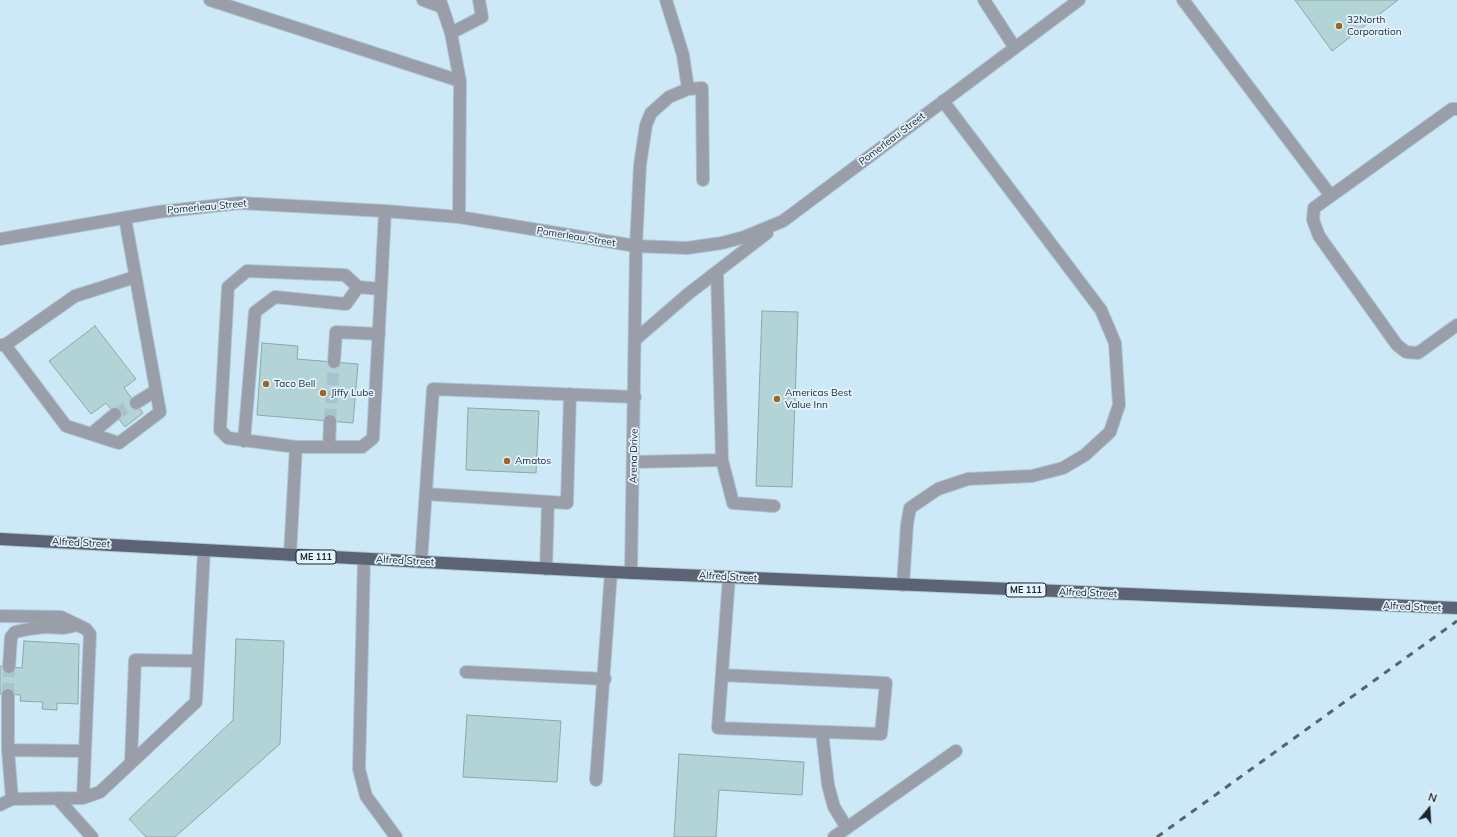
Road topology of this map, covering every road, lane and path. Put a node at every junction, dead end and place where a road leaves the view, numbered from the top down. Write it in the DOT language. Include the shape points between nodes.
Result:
graph roads {
  1 [pos="210,0"];
  2 [pos="423,0"];
  3 [pos="479,0"];
  4 [pos="666,0"];
  5 [pos="984,0"];
  6 [pos="1079,0"];
  7 [pos="1183,0"];
  8 [pos="441,4"];
  9 [pos="451,33"];
  10 [pos="1015,48"];
  11 [pos="460,81"];
  12 [pos="688,89"];
  13 [pos="943,101"];
  14 [pos="1457,109"];
  15 [pos="703,180"];
  16 [pos="1330,196"];
  17 [pos="385,211"];
  18 [pos="459,217"];
  19 [pos="125,218"];
  20 [pos="783,221"];
  21 [pos="0,239"];
  22 [pos="636,246"];
  23 [pos="717,272"];
  24 [pos="134,277"];
  25 [pos="358,287"];
  26 [pos="381,289"];
  27 [pos="1457,325"];
  28 [pos="379,334"];
  29 [pos="636,339"];
  30 [pos="2,345"];
  31 [pos="334,362"];
  32 [pos="155,391"];
  33 [pos="570,394"];
  34 [pos="635,397"];
  35 [pos="136,403"];
  36 [pos="115,414"];
  37 [pos="330,421"];
  38 [pos="91,434"];
  39 [pos="244,441"];
  40 [pos="296,447"];
  41 [pos="329,447"];
  42 [pos="722,460"];
  43 [pos="634,462"];
  44 [pos="426,494"];
  45 [pos="548,502"];
  46 [pos="774,506"];
  47 [pos="0,539"];
  48 [pos="204,551"];
  49 [pos="290,555"];
  50 [pos="364,559"];
  51 [pos="421,562"];
  52 [pos="546,569"];
  53 [pos="611,572"];
  54 [pos="631,573"];
  55 [pos="729,577"];
  56 [pos="903,585"];
  57 [pos="1457,608"];
  58 [pos="0,616"];
  59 [pos="78,625"];
  60 [pos="198,661"];
  61 [pos="9,667"];
  62 [pos="466,672"];
  63 [pos="722,675"];
  64 [pos="605,679"];
  65 [pos="8,694"];
  66 [pos="4,720"];
  67 [pos="822,732"];
  68 [pos="8,750"];
  69 [pos="84,751"];
  70 [pos="956,751"];
  71 [pos="131,762"];
  72 [pos="596,780"];
  73 [pos="57,798"];
  74 [pos="83,798"];
  75 [pos="12,799"];
  76 [pos="0,805"];
  77 [pos="847,828"];
  78 [pos="92,837"];
  79 [pos="396,837"];
  80 [pos="834,837"];
  1 -- 11 [label="street"];
  2 -- 8 [label="street"];
  3 -- 9 [label="street" via="482,17"];
  4 -- 12 [label="street" via="683,55"];
  5 -- 10 [label="street"];
  6 -- 10 [label="street, Pomerleau Street"];
  7 -- 16 [label="street"];
  8 -- 9 [label="street"];
  9 -- 11 [label="street"];
  10 -- 13 [label="street, Pomerleau Street"];
  11 -- 18 [label="street"];
  12 -- 15 [label="street" via="702,88"];
  12 -- 22 [label="street, Arena Drive" via="669,97 651,113 646,125 640,165"];
  13 -- 20 [label="street, Pomerleau Street"];
  13 -- 56 [label="street" via="1101,310 1115,343 1119,406 1110,432 1085,455 1062,468 1032,476 968,479 938,489 910,508"];
  14 -- 16 [label="street" via="1452,109"];
  16 -- 27 [label="street" via="1314,208 1313,220 1319,236 1397,345 1406,352 1418,353"];
  17 -- 18 [label="street, Pomerleau Street"];
  17 -- 19 [label="street, Pomerleau Street" via="240,203 192,207"];
  17 -- 26 [label="street"];
  18 -- 22 [label="street, Pomerleau Street"];
  19 -- 21 [label="street, Pomerleau Street"];
  19 -- 24 [label="street"];
  20 -- 22 [label="street, Pomerleau Street" via="744,237 705,246"];
  20 -- 23 [label="street"];
  22 -- 29 [label="street, Arena Drive"];
  23 -- 29 [label="street"];
  23 -- 42 [label="street"];
  24 -- 30 [label="street" via="75,296"];
  24 -- 32 [label="street"];
  25 -- 26 [label="street"];
  25 -- 39 [label="street" via="346,304 275,297 255,312"];
  25 -- 39 [label="street" via="345,275 247,271 228,287 220,430 228,438"];
  26 -- 28 [label="street"];
  28 -- 31 [label="street" via="336,332"];
  28 -- 41 [label="street" via="373,438 362,447"];
  29 -- 34 [label="street, Arena Drive"];
  30 -- 38 [label="street" via="66,426"];
  32 -- 35 [label="street"];
  32 -- 38 [label="street" via="160,412 119,443"];
  33 -- 34 [label="street"];
  33 -- 44 [label="street" via="433,389"];
  33 -- 45 [label="street" via="567,503"];
  34 -- 43 [label="street, Arena Drive"];
  36 -- 38 [label="street"];
  37 -- 41 [label="street"];
  39 -- 40 [label="street"];
  40 -- 41 [label="street"];
  40 -- 49 [label="street"];
  42 -- 43 [label="street"];
  42 -- 46 [label="street" via="733,503"];
  43 -- 54 [label="street, Arena Drive"];
  44 -- 45 [label="street"];
  44 -- 51 [label="street"];
  45 -- 52 [label="street"];
  47 -- 48 [label="main road, Alfred Street / ME 111"];
  48 -- 49 [label="main road, Alfred Street / ME 111"];
  48 -- 60 [label="street"];
  49 -- 50 [label="main road, Alfred Street / ME 111"];
  50 -- 51 [label="main road, Alfred Street / ME 111"];
  50 -- 79 [label="street" via="359,769 366,796"];
  51 -- 52 [label="main road, Alfred Street / ME 111"];
  52 -- 53 [label="main road, Alfred Street / ME 111"];
  53 -- 54 [label="main road, Alfred Street / ME 111"];
  53 -- 64 [label="street"];
  54 -- 55 [label="main road, Alfred Street / ME 111"];
  55 -- 56 [label="main road, Alfred Street / ME 111"];
  55 -- 63 [label="street"];
  56 -- 57 [label="main road, Alfred Street / ME 111"];
  58 -- 59 [label="street" via="61,617"];
  59 -- 61 [label="street" via="15,632 11,637"];
  59 -- 69 [label="street" via="90,634"];
  60 -- 71 [label="street" via="196,702"];
  60 -- 71 [label="street" via="135,660"];
  62 -- 64 [label="street"];
  63 -- 67 [label="street" via="718,728"];
  63 -- 67 [label="street" via="886,683 881,734"];
  64 -- 72 [label="street"];
  65 -- 66 [label="street"];
  66 -- 68 [label="street"];
  67 -- 77 [label="street" via="828,785 834,807"];
  68 -- 69 [label="street"];
  68 -- 75 [label="street"];
  69 -- 74 [label="street"];
  70 -- 77 [label="street"];
  71 -- 74 [label="street" via="100,792"];
  73 -- 74 [label="street"];
  73 -- 75 [label="street"];
  73 -- 78 [label="street"];
  75 -- 76 [label="street"];
  77 -- 80 [label="street"];
}
